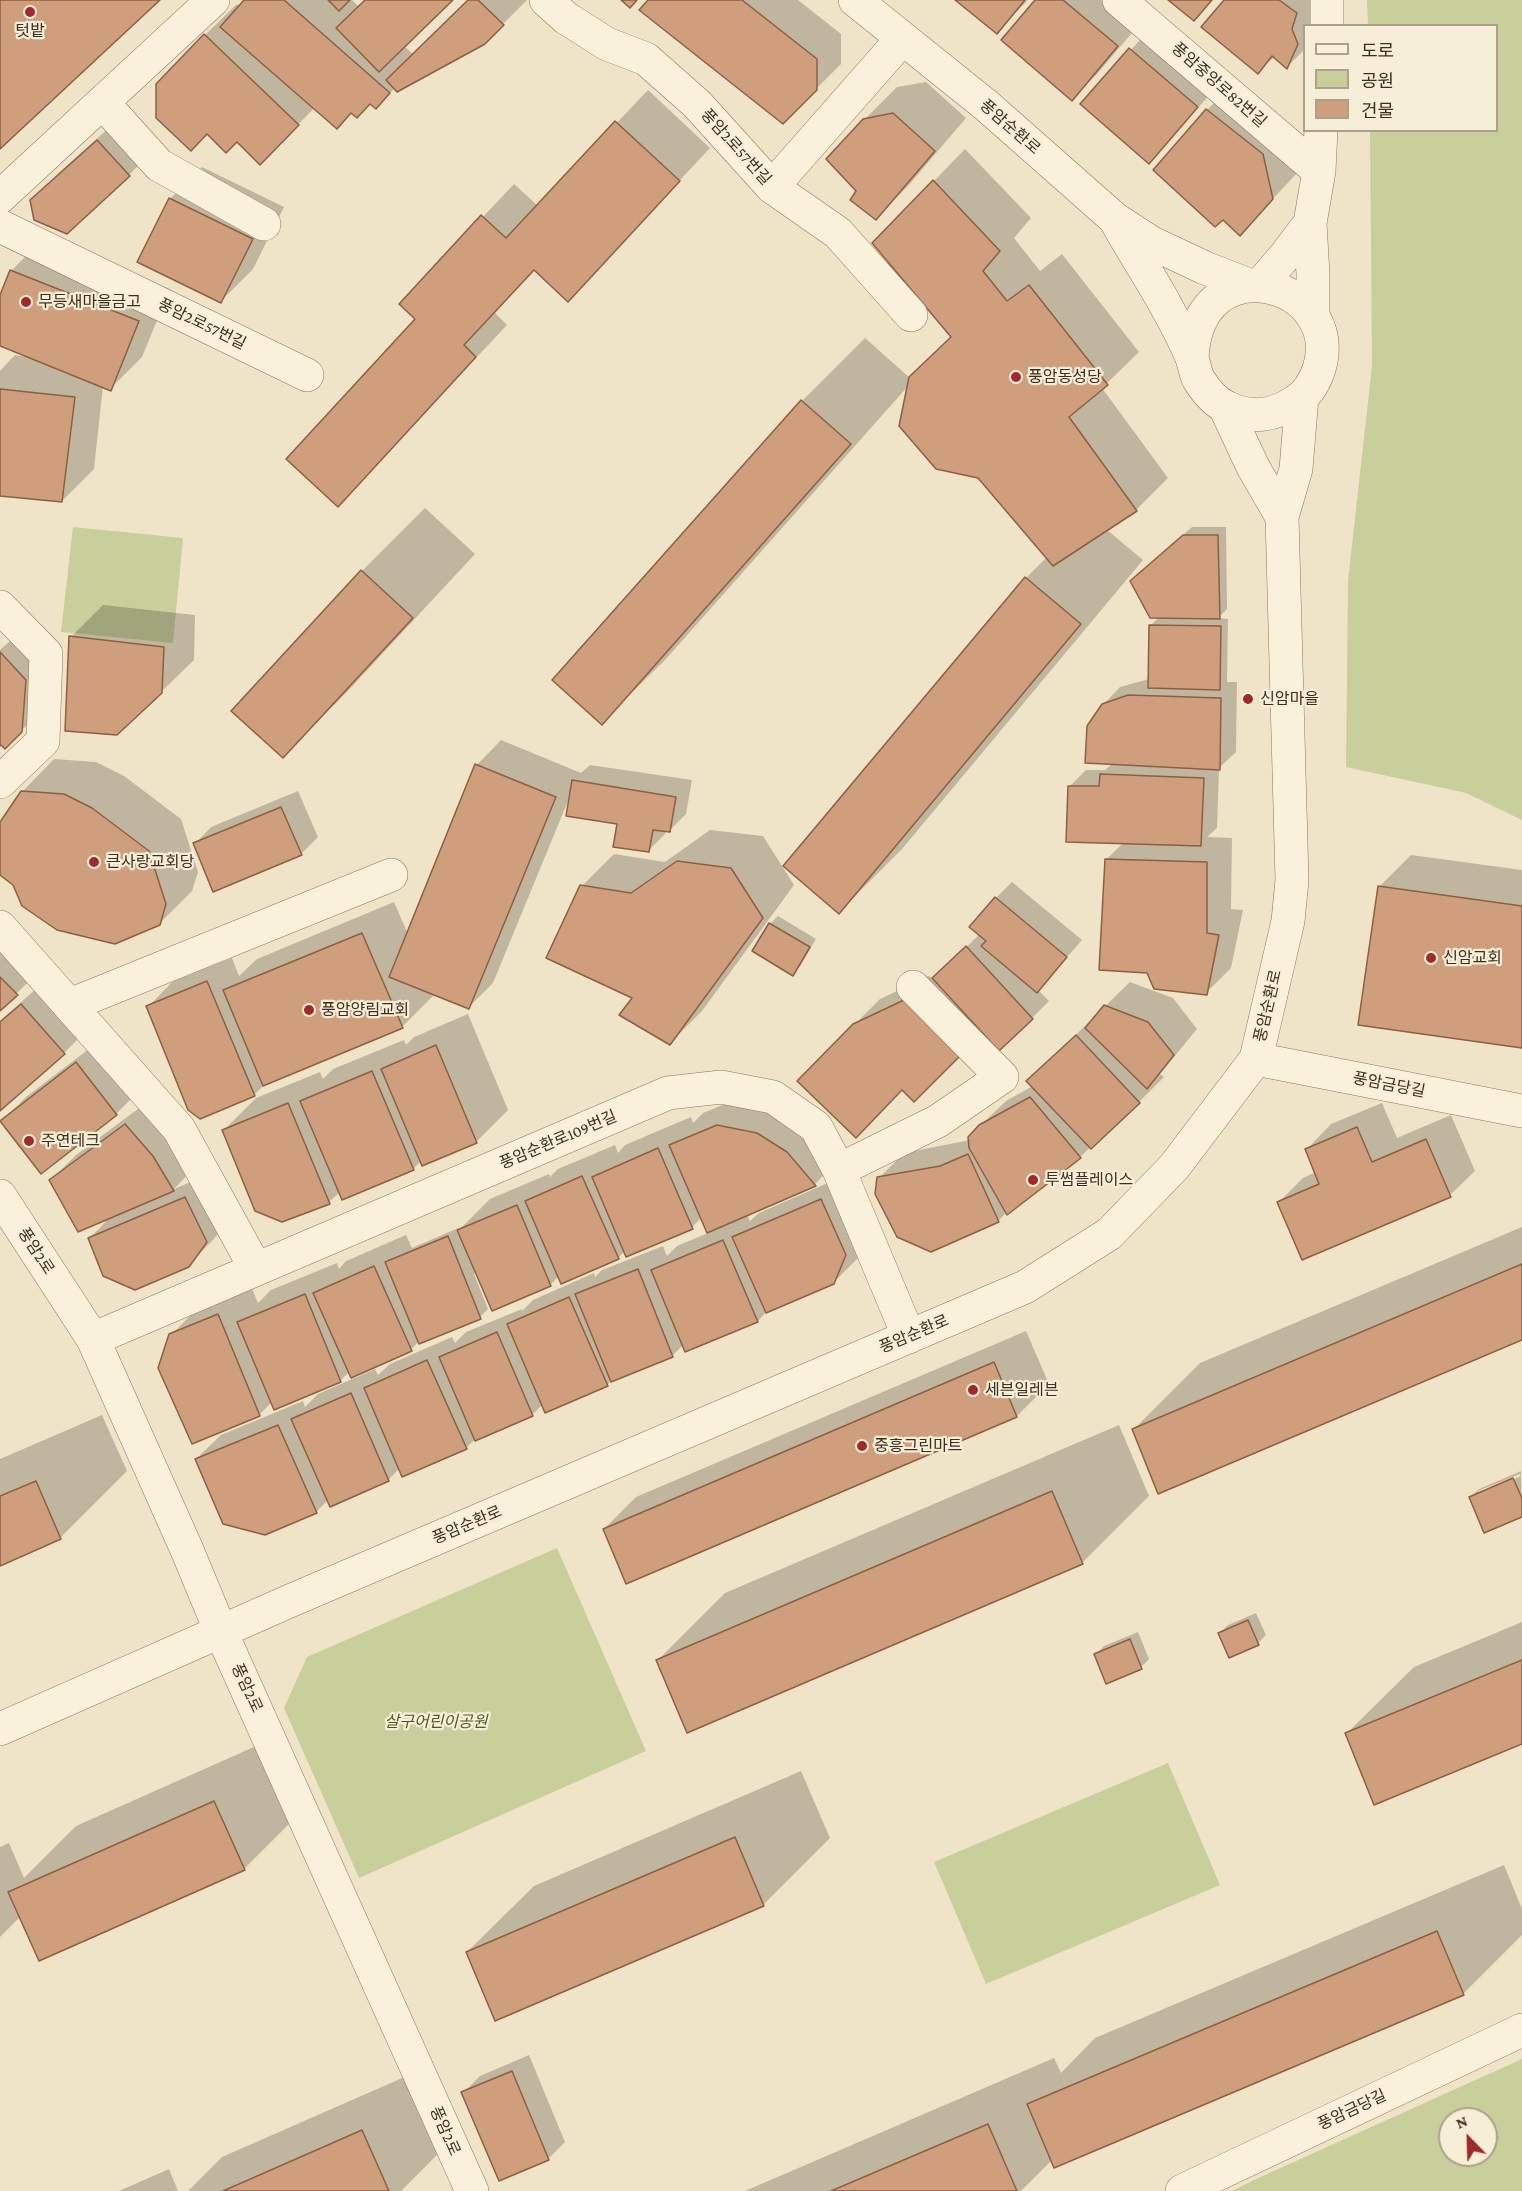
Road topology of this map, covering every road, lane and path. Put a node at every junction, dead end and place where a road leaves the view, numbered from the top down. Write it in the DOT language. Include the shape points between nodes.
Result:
graph roads {
  1 [pos="213,0"];
  2 [pos="546,0"];
  3 [pos="855,0"];
  4 [pos="1119,0"];
  5 [pos="1327,0"];
  6 [pos="1327,24"];
  7 [pos="902,39"];
  8 [pos="103,103"];
  9 [pos="1321,132"];
  10 [pos="1319,171"];
  11 [pos="772,188"];
  12 [pos="0,197"];
  13 [pos="1115,219"];
  14 [pos="1310,223"];
  15 [pos="264,224"];
  16 [pos="0,226"];
  17 [pos="1255,285"];
  18 [pos="911,315"];
  19 [pos="1313,315"];
  20 [pos="1192,358"];
  21 [pos="307,375"];
  22 [pos="1302,398"];
  23 [pos="1225,408"];
  24 [pos="1282,517"];
  25 [pos="0,607"];
  26 [pos="0,782"];
  27 [pos="391,874"];
  28 [pos="0,927"];
  29 [pos="913,987"];
  30 [pos="70,1005"];
  31 [pos="1256,1059"];
  32 [pos="1522,1111"];
  33 [pos="839,1170"];
  34 [pos="0,1196"];
  35 [pos="256,1269"];
  36 [pos="909,1336"];
  37 [pos="93,1339"];
  38 [pos="221,1632"];
  39 [pos="0,1729"];
  40 [pos="1522,2030"];
  41 [pos="472,2191"];
  42 [pos="1182,2191"];
  1 -- 8 [label="street"];
  2 -- 11 [label="street, 풍암2로57번길" via="607,44 646,59 697,104"];
  3 -- 7 [label="street, 풍암순환로"];
  4 -- 10 [label="street, 풍암중앙로82번길"];
  5 -- 6 [label="street"];
  7 -- 11 [label="street"];
  7 -- 13 [label="street, 풍암순환로" via="987,106"];
  8 -- 12 [label="street"];
  8 -- 15 [label="street" via="159,165"];
  9 -- 10 [label="street"];
  10 -- 14 [label="street"];
  11 -- 18 [label="street, 풍암2로57번길" via="838,233"];
  13 -- 17 [label="street, 풍암순환로" via="1152,243 1205,268"];
  13 -- 20 [label="street, 풍암순환로"];
  14 -- 17 [label="street" via="1285,256"];
  14 -- 19 [label="street"];
  16 -- 21 [label="street, 풍암2로57번길"];
  17 -- 19 [label="street, 풍암순환로" via="1281,289"];
  17 -- 20 [label="street" via="1230,291 1212,302 1193,338"];
  19 -- 22 [label="street, 풍암순환로" via="1321,336 1322,358 1316,380"];
  20 -- 23 [label="street, 풍암순환로" via="1209,395"];
  22 -- 23 [label="street, 풍암순환로" via="1265,415"];
  22 -- 24 [label="street, 풍암순환로" via="1296,469"];
  23 -- 24 [label="street, 풍암순환로"];
  24 -- 31 [label="street, 풍암순환로" via="1292,880 1288,921"];
  25 -- 26 [label="street" via="46,654 43,741"];
  27 -- 30 [label="street"];
  28 -- 30 [label="street"];
  29 -- 33 [label="street" via="1002,1077 938,1121"];
  30 -- 35 [label="street" via="179,1129"];
  31 -- 32 [label="street, 풍암금당길"];
  31 -- 36 [label="street, 풍암순환로" via="1174,1167 1109,1234 1025,1287"];
  33 -- 35 [label="street, 풍암순환로109번길" via="816,1127 773,1097 721,1087 668,1094"];
  33 -- 36 [label="street, 풍암순환로109번길"];
  34 -- 37 [label="street, 풍암2로"];
  35 -- 37 [label="street, 풍암순환로109번길"];
  36 -- 38 [label="street, 풍암순환로"];
  37 -- 38 [label="street, 풍암2로"];
  38 -- 39 [label="street, 풍암순환로"];
  38 -- 41 [label="street, 풍암2로"];
  40 -- 42 [label="street, 풍암금당길"];
}
